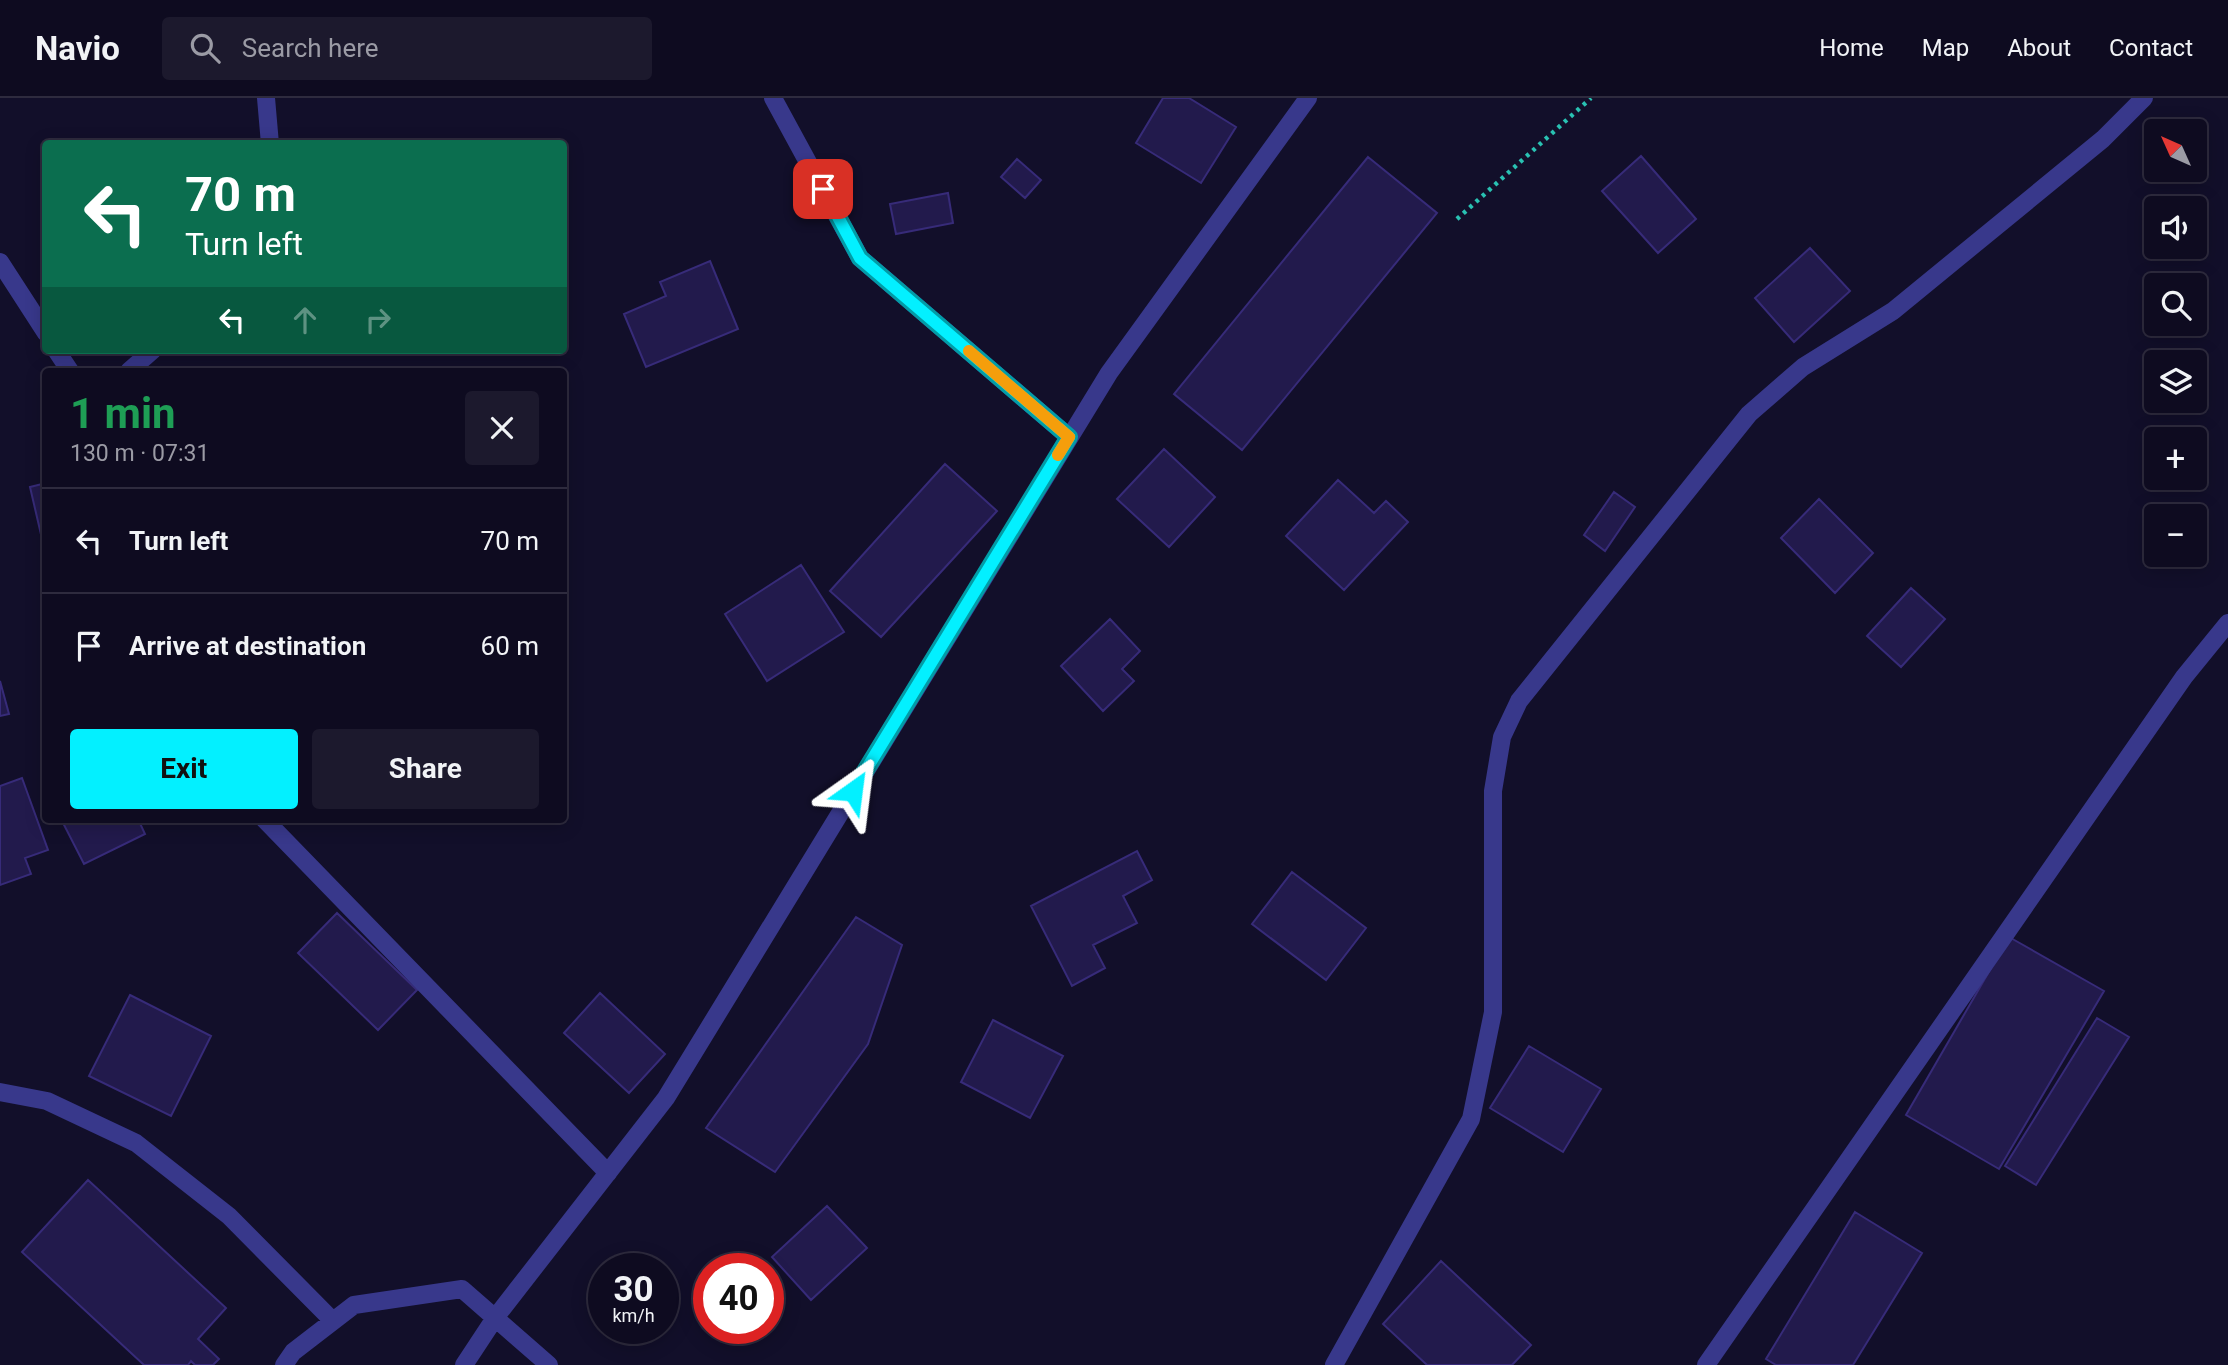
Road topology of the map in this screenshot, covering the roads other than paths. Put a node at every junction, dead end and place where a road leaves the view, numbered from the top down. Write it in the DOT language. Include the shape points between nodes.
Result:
graph roads {
  1 [pos="266,98"];
  2 [pos="774,98"];
  3 [pos="1308,98"];
  4 [pos="2144,98"];
  5 [pos="270,140"];
  6 [pos="0,262"];
  7 [pos="42,327"];
  8 [pos="148,354"];
  9 [pos="132,368"];
  10 [pos="1069,437"];
  11 [pos="2228,622"];
  12 [pos="268,823"];
  13 [pos="0,1092"];
  14 [pos="608,1173"];
  15 [pos="495,1318"];
  16 [pos="333,1321"];
  17 [pos="284,1365"];
  18 [pos="464,1365"];
  19 [pos="549,1365"];
  20 [pos="1334,1365"];
  21 [pos="1706,1365"];
  1 -- 5 [label="street"];
  2 -- 10 [label="street" via="860,258"];
  3 -- 10 [label="street" via="1109,373"];
  4 -- 20 [label="street" via="2103,139 1893,312 1803,367 1749,414 1519,701 1502,737 1493,792 1493,1012 1471,1119"];
  6 -- 7 [label="street"];
  8 -- 9 [label="street"];
  10 -- 14 [label="street" via="673,1086"];
  11 -- 21 [label="street" via="2176,688"];
  12 -- 14 [label="street"];
  13 -- 16 [label="street" via="47,1101 136,1143 229,1216"];
  14 -- 15 [label="street"];
  15 -- 16 [label="street" via="462,1289 354,1305"];
  15 -- 18 [label="street"];
  15 -- 19 [label="street"];
  16 -- 17 [label="street" via="293,1352"];
}
